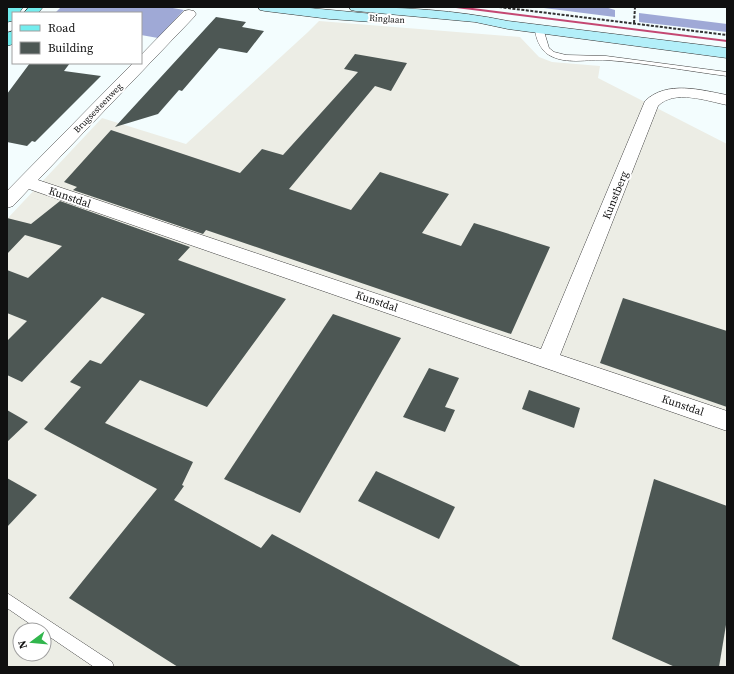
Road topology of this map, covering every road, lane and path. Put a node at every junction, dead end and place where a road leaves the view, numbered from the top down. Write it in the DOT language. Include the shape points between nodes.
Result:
graph roads {
  1 [pos="16,7"];
  2 [pos="266,7"];
  3 [pos="356,7"];
  4 [pos="498,7"];
  5 [pos="635,7"];
  6 [pos="189,14"];
  7 [pos="7,18"];
  8 [pos="634,24"];
  9 [pos="508,25"];
  10 [pos="539,28"];
  11 [pos="727,35"];
  12 [pos="727,53"];
  13 [pos="142,62"];
  14 [pos="140,64"];
  15 [pos="727,74"];
  16 [pos="727,100"];
  17 [pos="26,182"];
  18 [pos="7,202"];
  19 [pos="548,359"];
  20 [pos="727,420"];
  21 [pos="7,600"];
  22 [pos="107,667"];
  1 -- 7 [label="main road"];
  2 -- 9 [label="main road, Ringlaan" via="330,15 468,25"];
  3 -- 9 [label="main road, Ringlaan" via="475,18"];
  4 -- 8 [label="path"];
  5 -- 8 [label="path"];
  6 -- 13 [label="street, Brugsesteenweg"];
  8 -- 11 [label="path"];
  9 -- 10 [label="main road, Ringlaan"];
  10 -- 12 [label="main road, Ringlaan"];
  10 -- 15 [label="lane" via="547,50 569,60 606,58"];
  14 -- 17 [label="street, Brugsesteenweg"];
  16 -- 19 [label="street, Kunstberg" via="671,94 659,97 651,104"];
  17 -- 18 [label="street, Brugsesteenweg"];
  17 -- 19 [label="street, Kunstdal"];
  19 -- 20 [label="street, Kunstdal"];
  21 -- 22 [label="lane"];
}
